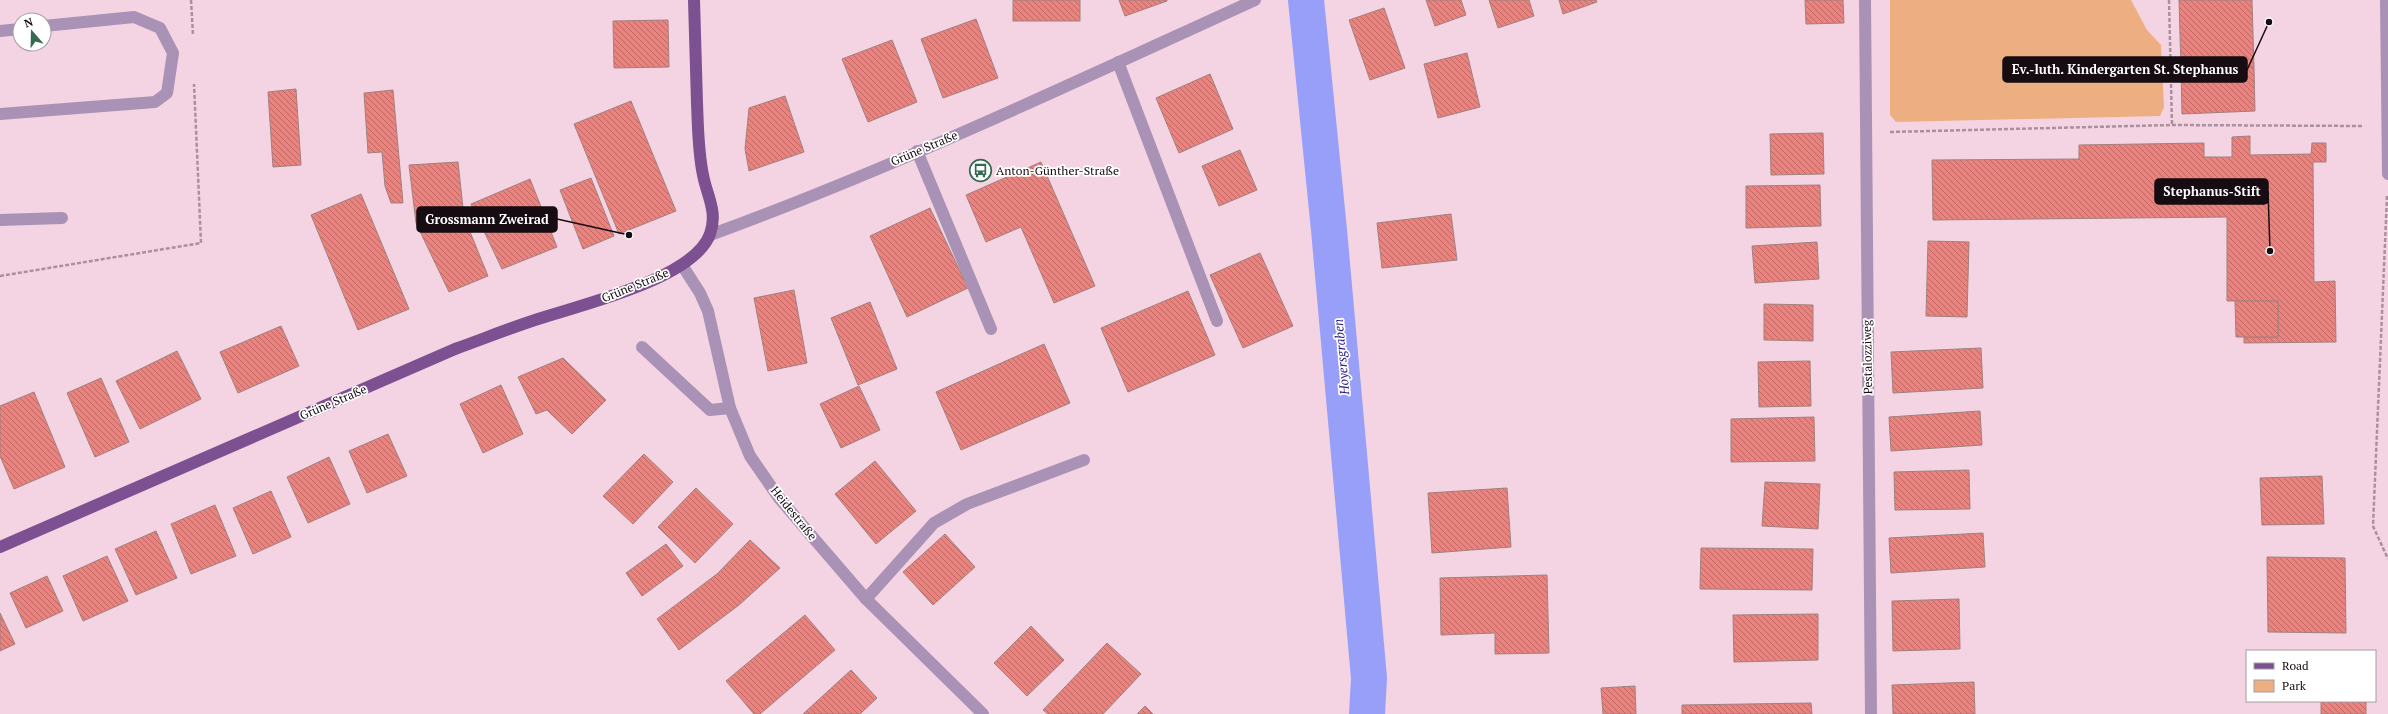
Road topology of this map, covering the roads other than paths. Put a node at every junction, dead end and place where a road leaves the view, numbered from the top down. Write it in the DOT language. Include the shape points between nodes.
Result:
graph roads {
  1 [pos="694,0"];
  2 [pos="1255,0"];
  3 [pos="1865,0"];
  4 [pos="2386,0"];
  5 [pos="52,25"];
  6 [pos="12,30"];
  7 [pos="0,31"];
  8 [pos="1118,62"];
  9 [pos="0,114"];
  10 [pos="2388,126"];
  11 [pos="917,151"];
  12 [pos="2388,174"];
  13 [pos="62,218"];
  14 [pos="0,220"];
  15 [pos="710,235"];
  16 [pos="682,265"];
  17 [pos="1217,321"];
  18 [pos="991,329"];
  19 [pos="642,347"];
  20 [pos="730,408"];
  21 [pos="1084,460"];
  22 [pos="0,547"];
  23 [pos="866,599"];
  24 [pos="983,714"];
  25 [pos="1871,714"];
  1 -- 15 [label="main road" via="699,150 713,211"];
  2 -- 8 [label="street, Grüne Straße"];
  3 -- 25 [label="street, Pestalozziweg"];
  4 -- 10 [label="street"];
  5 -- 9 [label="street" via="134,17 160,28 173,53 167,93 155,102"];
  6 -- 7 [label="street"];
  8 -- 11 [label="street, Grüne Straße"];
  8 -- 17 [label="street"];
  10 -- 12 [label="street"];
  11 -- 15 [label="street, Grüne Straße" via="776,211"];
  11 -- 18 [label="street"];
  13 -- 14 [label="street"];
  15 -- 16 [label="main road, Grüne Straße" via="698,252"];
  16 -- 20 [label="street, Heidestraße" via="708,311"];
  16 -- 22 [label="main road, Grüne Straße" via="633,288 455,349"];
  19 -- 20 [label="street" via="710,410"];
  20 -- 23 [label="street, Heidestraße" via="750,456 779,498"];
  21 -- 23 [label="street" via="967,504 934,523"];
  23 -- 24 [label="street, Heidestraße"];
}
